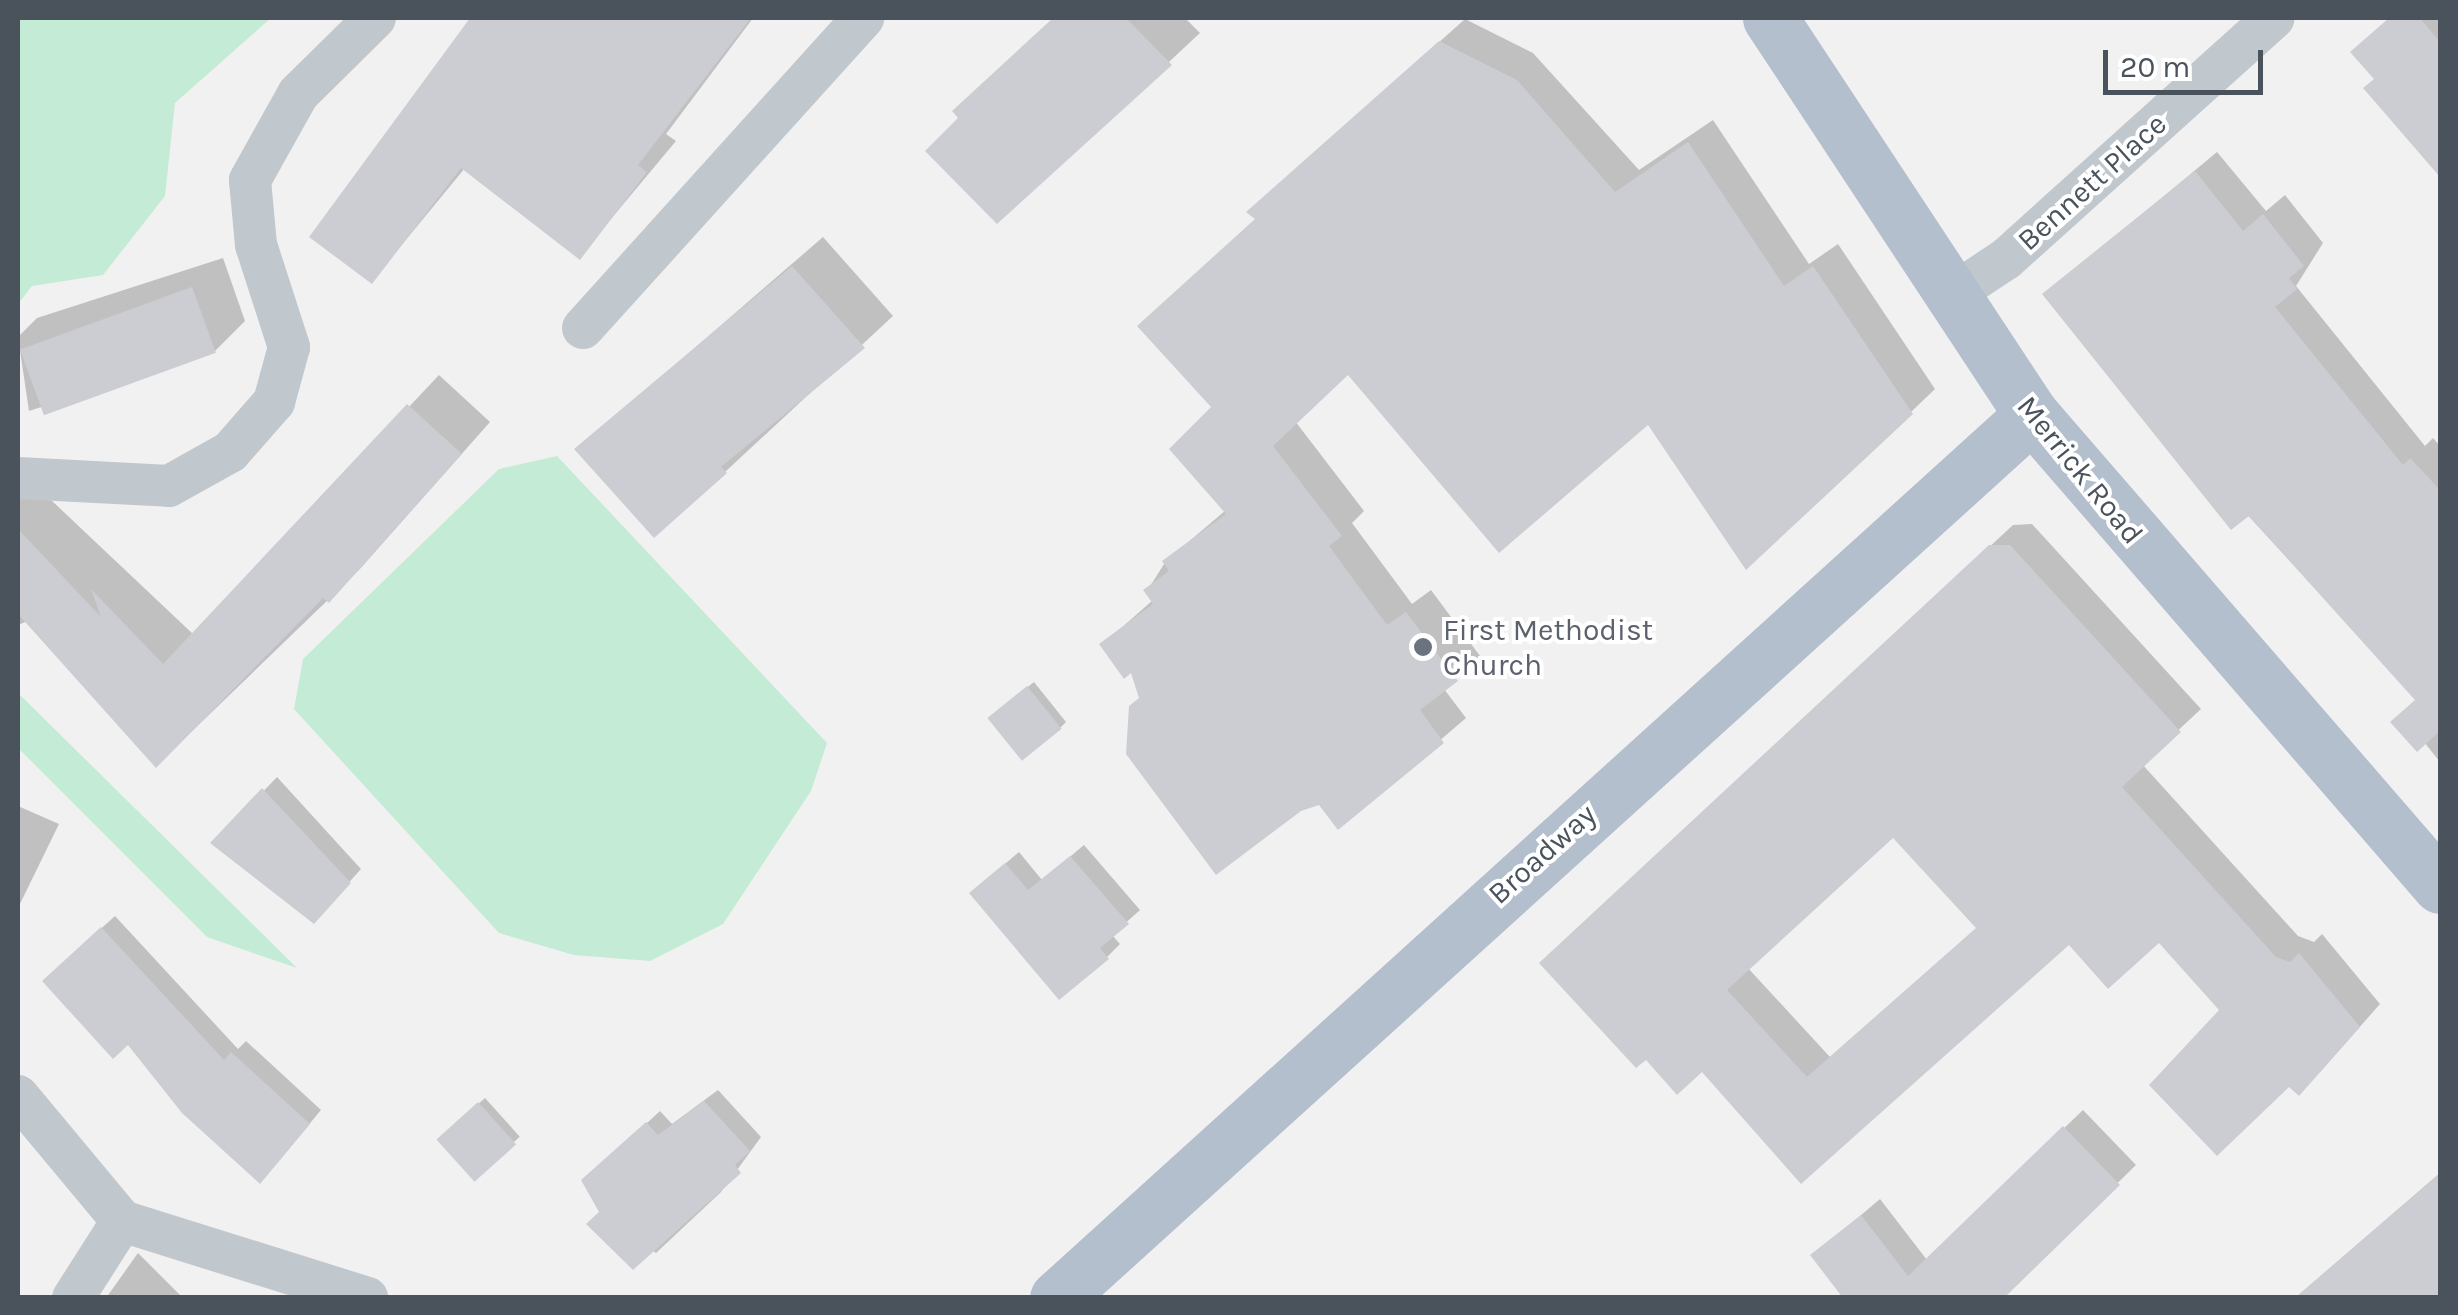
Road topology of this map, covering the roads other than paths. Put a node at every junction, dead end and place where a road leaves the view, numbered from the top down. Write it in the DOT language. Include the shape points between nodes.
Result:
graph roads {
  1 [pos="375,18"];
  2 [pos="863,18"];
  3 [pos="1770,18"];
  4 [pos="2274,18"];
  5 [pos="1947,298"];
  6 [pos="583,328"];
  7 [pos="2032,415"];
  8 [pos="18,478"];
  9 [pos="2440,886"];
  10 [pos="18,1096"];
  11 [pos="122,1221"];
  12 [pos="73,1298"];
  13 [pos="367,1298"];
  14 [pos="1057,1298"];
  1 -- 8 [label="street" via="298,94 250,180 256,245 289,347 274,402 230,452 169,486"];
  2 -- 6 [label="street"];
  3 -- 5 [label="main road, Merrick Road"];
  4 -- 5 [label="street, Bennett Place" via="2014,252"];
  5 -- 7 [label="main road, Merrick Road"];
  7 -- 9 [label="main road, Merrick Road"];
  7 -- 14 [label="main road, Broadway"];
  10 -- 11 [label="street"];
  11 -- 12 [label="street"];
  11 -- 13 [label="street"];
}
